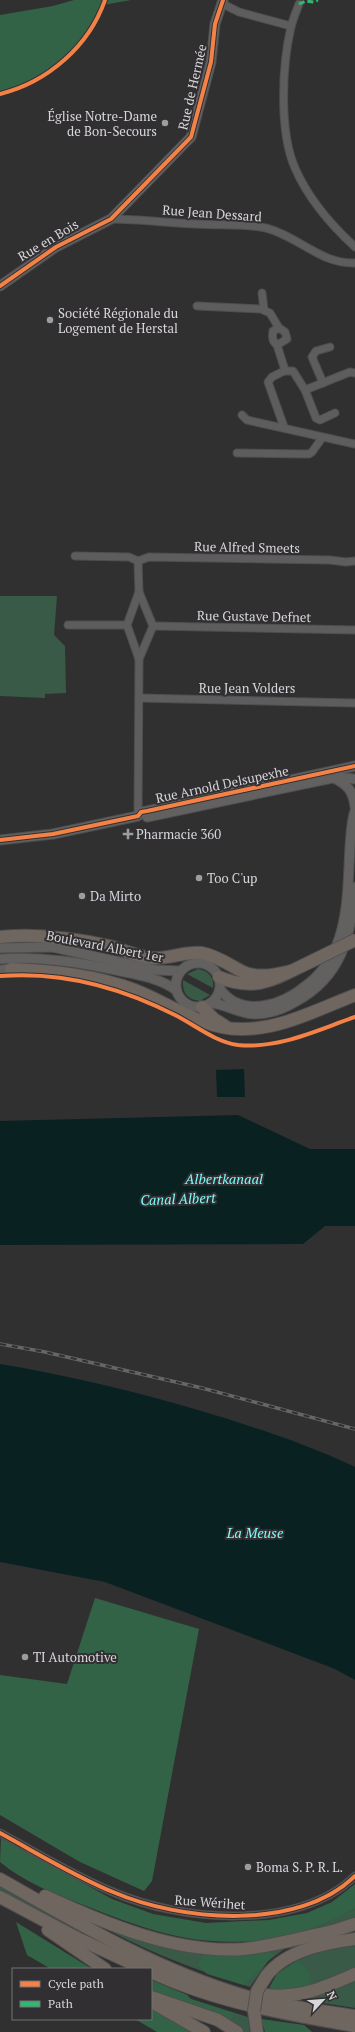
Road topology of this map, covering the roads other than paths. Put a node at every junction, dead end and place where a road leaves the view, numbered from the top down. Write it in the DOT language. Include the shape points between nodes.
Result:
graph roads {
  1 [pos="222,2"];
  2 [pos="299,4"];
  3 [pos="291,26"];
  4 [pos="124,208"];
  5 [pos="132,218"];
  6 [pos="112,219"];
  7 [pos="355,247"];
  8 [pos="355,263"];
  9 [pos="0,286"];
  10 [pos="262,294"];
  11 [pos="197,306"];
  12 [pos="264,310"];
  13 [pos="279,328"];
  14 [pos="277,345"];
  15 [pos="330,347"];
  16 [pos="284,371"];
  17 [pos="355,373"];
  18 [pos="323,383"];
  19 [pos="305,390"];
  20 [pos="335,413"];
  21 [pos="242,415"];
  22 [pos="284,427"];
  23 [pos="322,438"];
  24 [pos="355,444"];
  25 [pos="237,453"];
  26 [pos="74,556"];
  27 [pos="138,561"];
  28 [pos="355,561"];
  29 [pos="139,592"];
  30 [pos="68,625"];
  31 [pos="127,625"];
  32 [pos="153,626"];
  33 [pos="355,630"];
  34 [pos="139,658"];
  35 [pos="140,698"];
  36 [pos="355,703"];
  37 [pos="355,766"];
  38 [pos="332,778"];
  39 [pos="355,779"];
  40 [pos="355,807"];
  41 [pos="355,811"];
  42 [pos="138,816"];
  43 [pos="0,840"];
  44 [pos="355,887"];
  45 [pos="0,937"];
  46 [pos="355,940"];
  47 [pos="0,941"];
  48 [pos="52,947"];
  49 [pos="0,948"];
  50 [pos="0,959"];
  51 [pos="81,962"];
  52 [pos="5,969"];
  53 [pos="180,971"];
  54 [pos="291,971"];
  55 [pos="219,983"];
  56 [pos="176,990"];
  57 [pos="355,995"];
  58 [pos="207,1005"];
  59 [pos="228,1028"];
  60 [pos="0,1833"];
  61 [pos="355,1876"];
  62 [pos="3,1880"];
  63 [pos="0,1897"];
  64 [pos="13,1904"];
  65 [pos="355,1924"];
  66 [pos="334,1931"];
  67 [pos="355,1939"];
  68 [pos="105,1968"];
  69 [pos="142,1968"];
  70 [pos="152,1972"];
  71 [pos="269,1972"];
  72 [pos="355,1974"];
  73 [pos="223,1989"];
  74 [pos="152,1997"];
  75 [pos="152,2002"];
  76 [pos="355,2016"];
  77 [pos="355,2026"];
  78 [pos="256,2029"];
  79 [pos="204,2032"];
  80 [pos="237,2032"];
  1 -- 3 [label="street" via="239,12"];
  1 -- 4 [label="main road, Rue de Hermée" via="215,24 211,62 191,137"];
  2 -- 3 [label="street"];
  3 -- 7 [label="street" via="284,88 287,142 294,166 308,194 326,218"];
  4 -- 5 [label="street" via="125,213"];
  4 -- 6 [label="main road, Rue de Hermée"];
  5 -- 6 [label="street, Rue Jean Dessard"];
  5 -- 8 [label="street, Rue Jean Dessard" via="264,228 278,231 324,257 343,263"];
  6 -- 9 [label="main road, Rue en Bois" via="56,247"];
  10 -- 12 [label="street"];
  11 -- 12 [label="street"];
  12 -- 13 [label="street" via="270,313"];
  13 -- 14 [label="street" via="273,331 272,335"];
  13 -- 14 [label="street" via="285,332 287,339"];
  14 -- 16 [label="street"];
  15 -- 18 [label="street" via="316,351 312,357"];
  16 -- 19 [label="street" via="293,372"];
  16 -- 22 [label="street" via="268,382"];
  17 -- 18 [label="street" via="350,372"];
  18 -- 19 [label="street"];
  19 -- 20 [label="street" via="316,418 320,420"];
  21 -- 22 [label="street" via="247,420"];
  22 -- 23 [label="street"];
  23 -- 24 [label="street"];
  23 -- 25 [label="street" via="308,454"];
  26 -- 27 [label="street" via="129,557"];
  27 -- 28 [label="street, Rue Alfred Smeets" via="149,557"];
  27 -- 29 [label="street"];
  29 -- 31 [label="street"];
  29 -- 32 [label="street"];
  30 -- 31 [label="street"];
  31 -- 34 [label="street"];
  32 -- 33 [label="street, Rue Gustave Defnet"];
  32 -- 34 [label="street"];
  34 -- 35 [label="street"];
  35 -- 36 [label="street, Rue Jean Volders"];
  35 -- 42 [label="street"];
  37 -- 42 [label="main road, Rue Arnold Delsupexhe" via="141,812"];
  38 -- 39 [label="main road, Rue Arnold Delsupexhe" via="342,776"];
  38 -- 40 [label="main road" via="349,787"];
  38 -- 42 [label="main road, Rue Arnold Delsupexhe" via="143,818"];
  41 -- 55 [label="main road, Boulevard Albert 1er" via="344,925 334,953 324,969 303,989 269,1005 236,1003 227,998"];
  42 -- 43 [label="main road, Rue Arnold Delsupexhe" via="53,834"];
  44 -- 58 [label="main road, Boulevard Albert 1er" via="351,925 345,948 331,972 311,992 285,1008 260,1014 240,1012 224,1005"];
  45 -- 54 [label="highway" via="58,937 154,958 200,953 258,976"];
  46 -- 54 [label="highway, bridge"];
  47 -- 48 [label="main road" via="36,942"];
  48 -- 49 [label="main road, Boulevard Albert 1er"];
  48 -- 53 [label="main road, Boulevard Albert 1er" via="156,970"];
  50 -- 51 [label="main road, Boulevard Albert 1er" via="38,958"];
  51 -- 52 [label="main road"];
  51 -- 56 [label="main road, Boulevard Albert 1er" via="155,979"];
  52 -- 59 [label="highway" via="60,972 91,977 136,990 204,1023"];
  53 -- 55 [label="main road, Boulevard Albert 1er" via="189,964 201,963 212,967"];
  53 -- 56 [label="main road, Boulevard Albert 1er" via="176,980"];
  54 -- 55 [label="highway" via="275,980 257,984"];
  55 -- 58 [label="main road" via="216,998"];
  56 -- 58 [label="main road, Boulevard Albert 1er" via="188,1005"];
  57 -- 59 [label="highway" via="276,1025 245,1030"];
  58 -- 59 [label="highway" via="214,1019"];
  60 -- 61 [label="street, Rue Wérihet" via="114,1893 178,1911 230,1915 287,1910 321,1899 337,1891"];
  62 -- 66 [label="highway" via="139,1933 187,1945 243,1949"];
  62 -- 73 [label="highway" via="131,1952"];
  63 -- 64 [label="highway"];
  64 -- 68 [label="highway"];
  64 -- 69 [label="highway"];
  65 -- 66 [label="highway"];
  66 -- 71 [label="highway" via="280,1956"];
  67 -- 71 [label="highway" via="305,1950 283,1960"];
  70 -- 77 [label="highway" via="209,1994 265,2010"];
  71 -- 78 [label="highway, bridge" via="256,1997"];
  72 -- 73 [label="highway" via="322,1989 297,1995 272,1996"];
  73 -- 76 [label="highway" via="268,2002"];
  74 -- 80 [label="highway" via="218,2020"];
  75 -- 79 [label="highway"];
}
